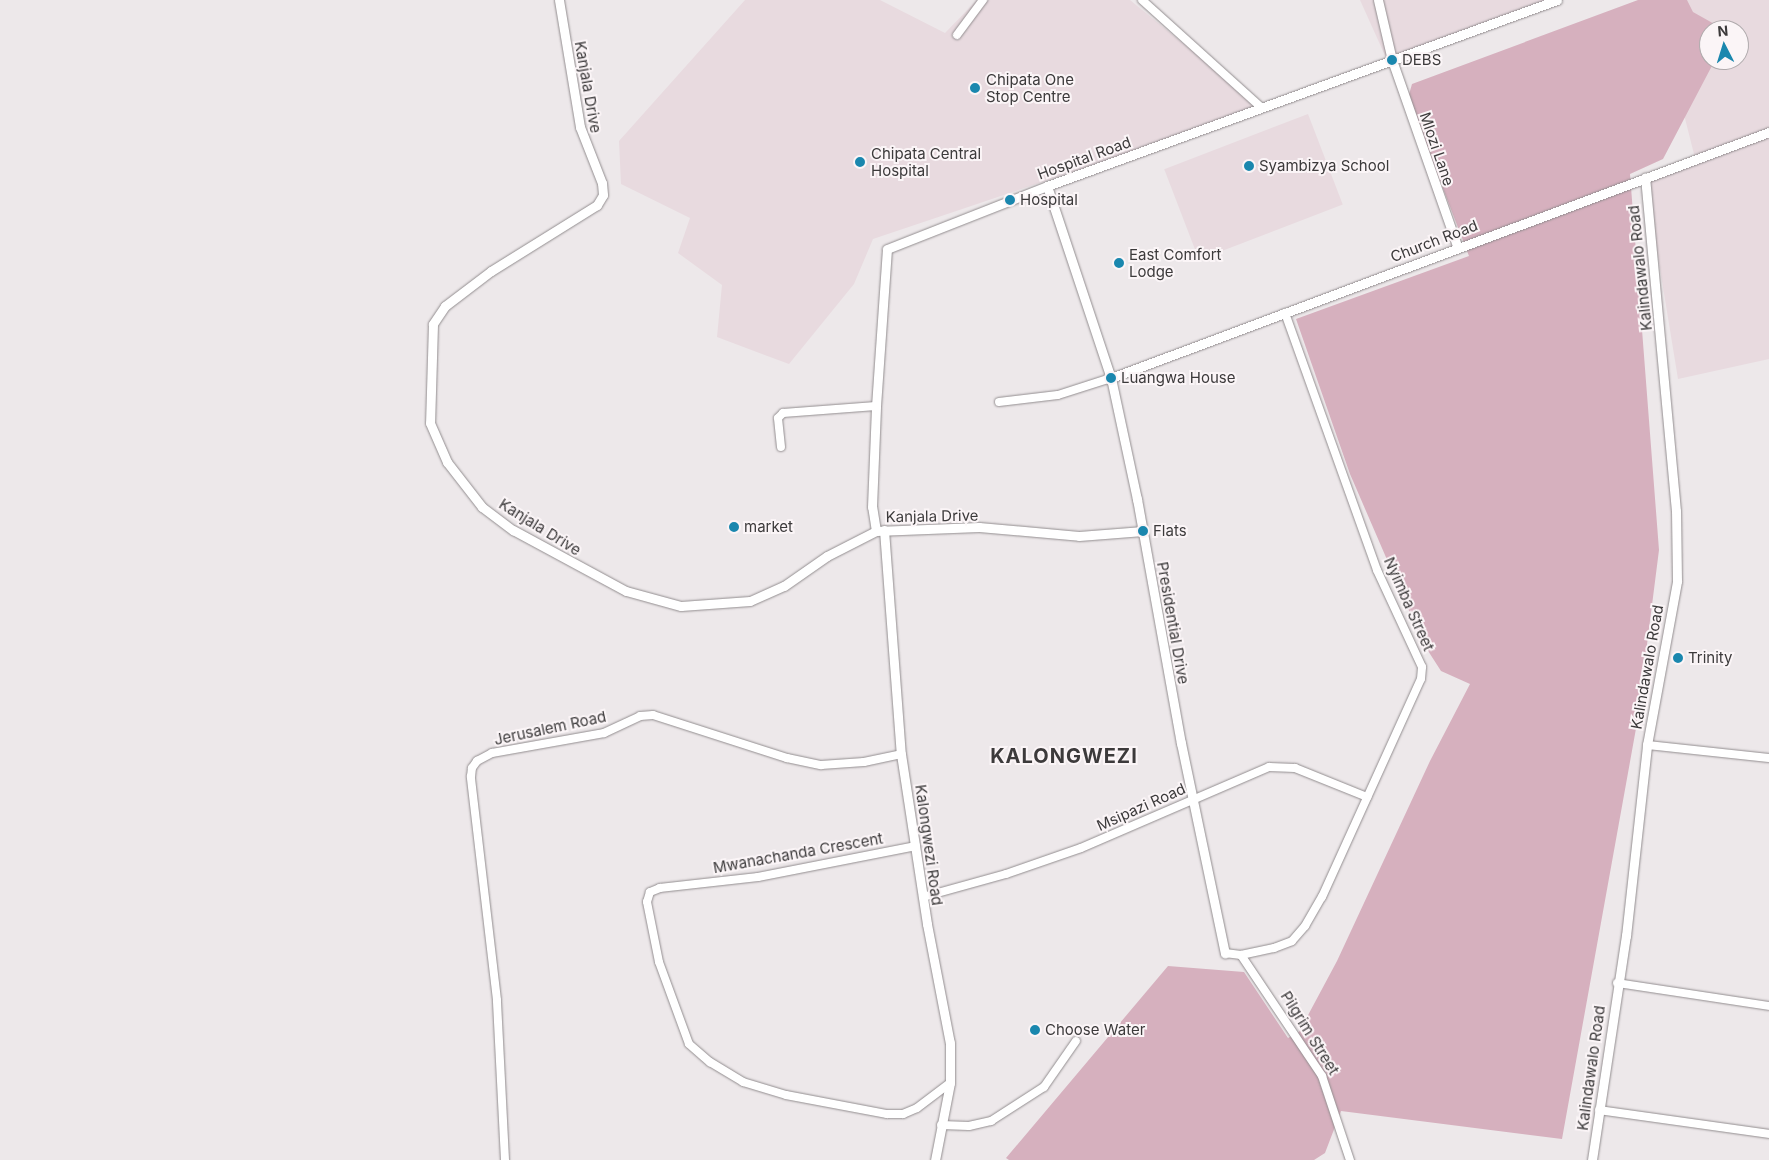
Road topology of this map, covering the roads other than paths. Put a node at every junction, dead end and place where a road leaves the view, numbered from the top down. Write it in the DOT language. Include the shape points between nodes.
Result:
graph roads {
  1 [pos="559,0"];
  2 [pos="983,0"];
  3 [pos="1142,0"];
  4 [pos="1378,0"];
  5 [pos="1557,0"];
  6 [pos="957,35"];
  7 [pos="1392,60"];
  8 [pos="1262,108"];
  9 [pos="1769,132"];
  10 [pos="1645,177"];
  11 [pos="1047,186"];
  12 [pos="1457,246"];
  13 [pos="1285,313"];
  14 [pos="1111,378"];
  15 [pos="999,402"];
  16 [pos="876,406"];
  17 [pos="781,447"];
  18 [pos="1143,530"];
  19 [pos="880,531"];
  20 [pos="1648,745"];
  21 [pos="901,754"];
  22 [pos="1769,758"];
  23 [pos="1367,797"];
  24 [pos="1192,799"];
  25 [pos="916,846"];
  26 [pos="923,897"];
  27 [pos="1225,953"];
  28 [pos="1241,955"];
  29 [pos="1617,983"];
  30 [pos="1769,1006"];
  31 [pos="1076,1041"];
  32 [pos="950,1083"];
  33 [pos="1599,1110"];
  34 [pos="941,1125"];
  35 [pos="1769,1134"];
  36 [pos="505,1160"];
  37 [pos="935,1160"];
  38 [pos="1350,1160"];
  39 [pos="1592,1160"];
  1 -- 19 [label="street, Kanjala Drive" via="580,127 602,183 602,195 597,205 491,271 438,314 433,324 430,423 447,462 482,507 513,530 626,591 681,606 750,601 784,586 827,556"];
  2 -- 6 [label="street"];
  3 -- 8 [label="street"];
  4 -- 7 [label="street, Mlozi Lane"];
  5 -- 7 [label="street, Hospital Road"];
  7 -- 8 [label="street, Hospital Road"];
  7 -- 12 [label="street, Mlozi Lane"];
  8 -- 11 [label="street, Hospital Road"];
  9 -- 10 [label="street, Church Road"];
  10 -- 12 [label="street, Church Road"];
  10 -- 20 [label="street, Kalindawalo Road" via="1678,544 1677,581"];
  11 -- 14 [label="street, Presidential Drive"];
  11 -- 16 [label="street, Hospital Road" via="887,249"];
  12 -- 13 [label="street, Church Road"];
  13 -- 14 [label="street, Church Road"];
  13 -- 23 [label="street, Nyimba Street" via="1377,570 1422,667 1421,679"];
  14 -- 15 [label="street" via="1058,394"];
  14 -- 18 [label="street, Presidential Drive"];
  16 -- 17 [label="street" via="782,413 778,418"];
  16 -- 19 [label="street, Hospital Road" via="872,507"];
  18 -- 19 [label="street, Kanjala Drive" via="1079,536 979,527"];
  18 -- 24 [label="street, Presidential Drive"];
  19 -- 21 [label="street, Kalongwezi Road"];
  20 -- 22 [label="street"];
  20 -- 29 [label="street, Kalindawalo Road" via="1626,936"];
  21 -- 25 [label="street, Kalongwezi Road"];
  21 -- 36 [label="street, Jerusalem Road" via="864,762 821,765 787,758 653,715 640,716 604,733 492,753 477,761 471,777 497,1000"];
  23 -- 24 [label="street, Msipazi Road" via="1281,765"];
  23 -- 28 [label="street, Nyimba Street" via="1322,897 1305,926 1292,941"];
  24 -- 26 [label="street, Msipazi Road" via="1041,863"];
  24 -- 27 [label="street, Presidential Drive"];
  25 -- 26 [label="street, Kalongwezi Road"];
  25 -- 32 [label="street, Mwanachanda Crescent" via="758,877 660,888 650,892 647,902 659,962 689,1044 735,1077 786,1095 888,1114 903,1114 916,1108"];
  26 -- 32 [label="street, Kalongwezi Road" via="950,1043"];
  27 -- 28 [label="street, Nyimba Street"];
  28 -- 38 [label="street, Pilgrim Street" via="1322,1076"];
  29 -- 30 [label="street"];
  29 -- 33 [label="street, Kalindawalo Road"];
  31 -- 34 [label="street" via="1044,1087 991,1121 969,1126"];
  32 -- 34 [label="street, Kalongwezi Road"];
  33 -- 35 [label="street"];
  33 -- 39 [label="street, Kalindawalo Road"];
  34 -- 37 [label="street, Kalongwezi Road"];
}
